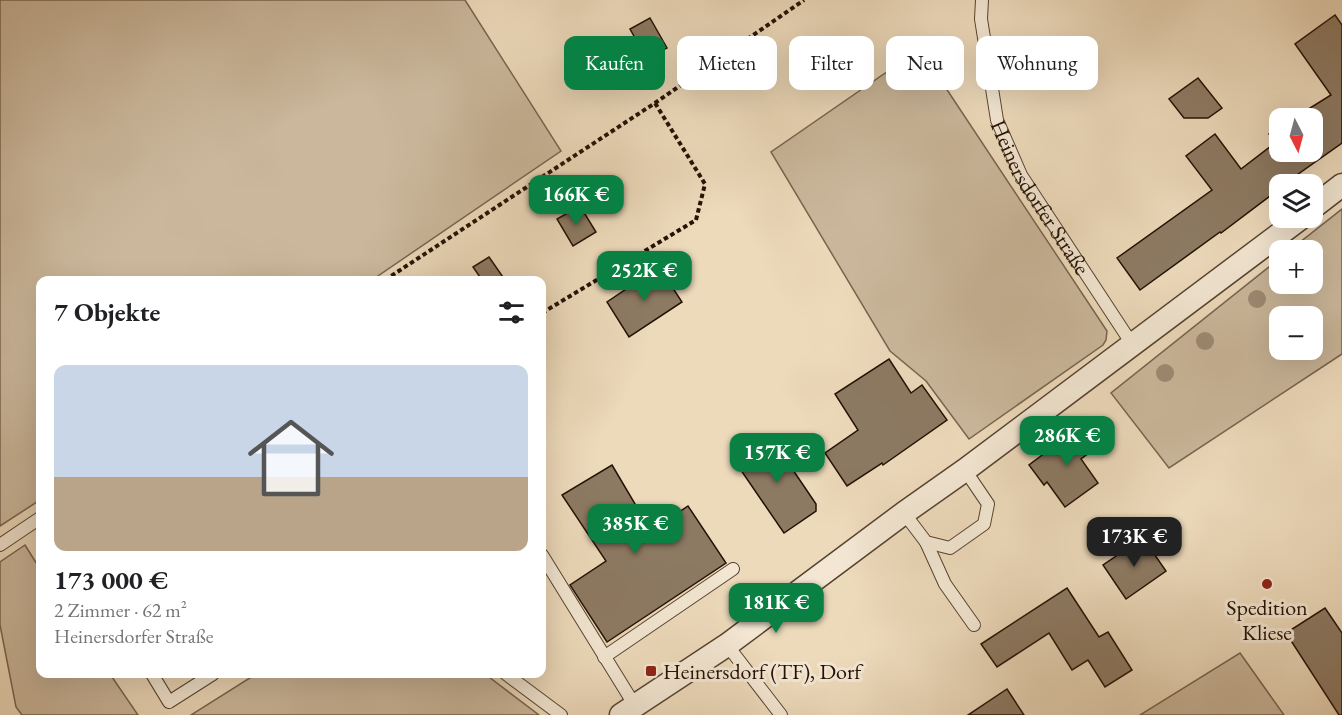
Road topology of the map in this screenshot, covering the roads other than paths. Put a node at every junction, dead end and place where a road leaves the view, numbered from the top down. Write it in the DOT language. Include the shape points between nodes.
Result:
graph roads {
  1 [pos="981,0"];
  2 [pos="1342,185"];
  3 [pos="1323,200"];
  4 [pos="1288,228"];
  5 [pos="1132,344"];
  6 [pos="965,470"];
  7 [pos="904,513"];
  8 [pos="36,522"];
  9 [pos="926,542"];
  10 [pos="0,545"];
  11 [pos="546,562"];
  12 [pos="733,569"];
  13 [pos="974,625"];
  14 [pos="727,645"];
  15 [pos="604,657"];
  16 [pos="154,678"];
  17 [pos="207,678"];
  18 [pos="511,678"];
  19 [pos="632,712"];
  20 [pos="561,715"];
  21 [pos="781,715"];
  1 -- 5 [label="lane, Heinersdorfer Straße" via="997,120 1021,176"];
  2 -- 3 [label="street"];
  4 -- 5 [label="street"];
  5 -- 6 [label="street"];
  6 -- 7 [label="street"];
  6 -- 9 [label="lane" via="988,504 984,524 950,548"];
  7 -- 9 [label="lane"];
  7 -- 14 [label="street"];
  8 -- 10 [label="lane"];
  9 -- 13 [label="lane" via="945,584"];
  11 -- 15 [label="lane"];
  12 -- 15 [label="lane"];
  14 -- 19 [label="street"];
  14 -- 21 [label="lane"];
  15 -- 19 [label="lane"];
  16 -- 17 [label="lane" via="169,702"];
  18 -- 20 [label="lane"];
}
